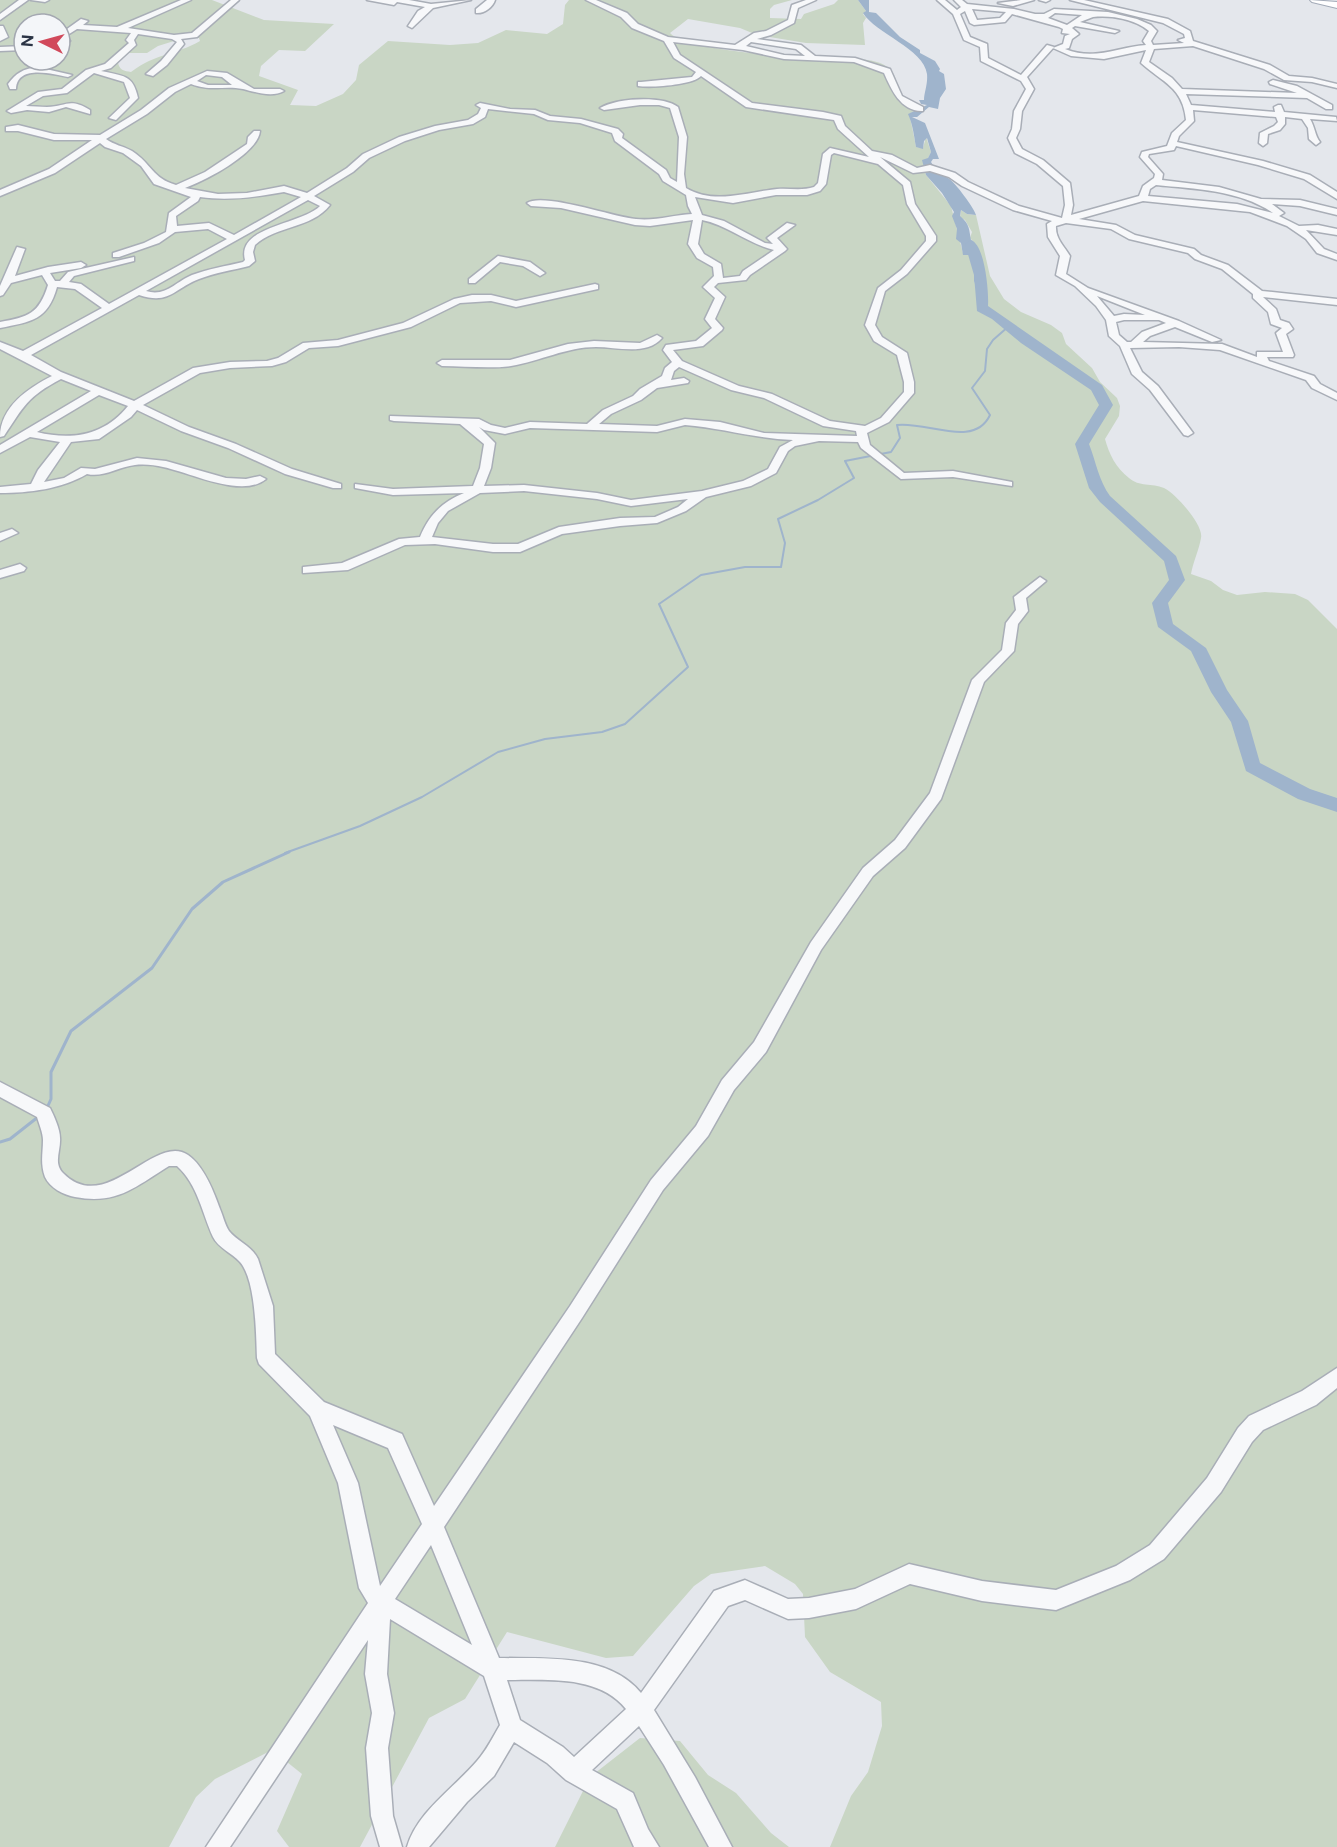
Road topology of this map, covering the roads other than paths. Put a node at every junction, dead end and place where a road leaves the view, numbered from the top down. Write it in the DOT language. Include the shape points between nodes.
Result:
graph roads {
  1 [pos="24,0"];
  2 [pos="34,0"];
  3 [pos="45,0"];
  4 [pos="187,0"];
  5 [pos="235,0"];
  6 [pos="371,0"];
  7 [pos="467,0"];
  8 [pos="491,0"];
  9 [pos="590,0"];
  10 [pos="812,0"];
  11 [pos="958,0"];
  12 [pos="993,0"];
  13 [pos="1030,0"];
  14 [pos="1074,0"];
  15 [pos="1089,0"];
  16 [pos="1315,0"];
  17 [pos="396,1"];
  18 [pos="941,1"];
  19 [pos="1115,2"];
  20 [pos="1337,5"];
  21 [pos="431,6"];
  22 [pos="969,6"];
  23 [pos="479,11"];
  24 [pos="956,13"];
  25 [pos="1092,14"];
  26 [pos="0,18"];
  27 [pos="164,18"];
  28 [pos="86,19"];
  29 [pos="412,26"];
  30 [pos="78,27"];
  31 [pos="1069,27"];
  32 [pos="0,28"];
  33 [pos="1152,28"];
  34 [pos="120,29"];
  35 [pos="72,30"];
  36 [pos="136,31"];
  37 [pos="1115,31"];
  38 [pos="159,35"];
  39 [pos="174,37"];
  40 [pos="0,39"];
  41 [pos="751,40"];
  42 [pos="673,42"];
  43 [pos="735,47"];
  44 [pos="1050,47"];
  45 [pos="814,57"];
  46 [pos="1243,60"];
  47 [pos="701,70"];
  48 [pos="97,72"];
  49 [pos="137,72"];
  50 [pos="150,74"];
  51 [pos="1023,79"];
  52 [pos="127,80"];
  53 [pos="191,81"];
  54 [pos="1273,82"];
  55 [pos="74,83"];
  56 [pos="640,84"];
  57 [pos="1337,86"];
  58 [pos="13,87"];
  59 [pos="247,87"];
  60 [pos="280,90"];
  61 [pos="1183,91"];
  62 [pos="1275,95"];
  63 [pos="1309,96"];
  64 [pos="1187,107"];
  65 [pos="1329,107"];
  66 [pos="604,108"];
  67 [pos="8,109"];
  68 [pos="921,109"];
  69 [pos="87,112"];
  70 [pos="1281,114"];
  71 [pos="1304,116"];
  72 [pos="113,118"];
  73 [pos="1336,119"];
  74 [pos="5,130"];
  75 [pos="256,134"];
  76 [pos="100,138"];
  77 [pos="1316,142"];
  78 [pos="1172,143"];
  79 [pos="1263,143"];
  80 [pos="871,153"];
  81 [pos="880,162"];
  82 [pos="1153,182"];
  83 [pos="178,187"];
  84 [pos="682,187"];
  85 [pos="0,193"];
  86 [pos="192,193"];
  87 [pos="690,194"];
  88 [pos="308,196"];
  89 [pos="1337,196"];
  90 [pos="1143,198"];
  91 [pos="722,200"];
  92 [pos="1261,201"];
  93 [pos="531,202"];
  94 [pos="1337,212"];
  95 [pos="698,216"];
  96 [pos="1064,220"];
  97 [pos="1287,224"];
  98 [pos="790,225"];
  99 [pos="172,229"];
  100 [pos="1298,229"];
  101 [pos="1337,232"];
  102 [pos="235,239"];
  103 [pos="143,248"];
  104 [pos="20,249"];
  105 [pos="782,249"];
  106 [pos="116,255"];
  107 [pos="1334,255"];
  108 [pos="87,261"];
  109 [pos="478,261"];
  110 [pos="489,265"];
  111 [pos="44,271"];
  112 [pos="540,273"];
  113 [pos="717,280"];
  114 [pos="8,281"];
  115 [pos="472,281"];
  116 [pos="58,285"];
  117 [pos="595,287"];
  118 [pos="1083,288"];
  119 [pos="139,292"];
  120 [pos="0,293"];
  121 [pos="1258,294"];
  122 [pos="1337,302"];
  123 [pos="109,308"];
  124 [pos="1161,316"];
  125 [pos="1111,320"];
  126 [pos="1175,323"];
  127 [pos="0,325"];
  128 [pos="657,338"];
  129 [pos="1129,344"];
  130 [pos="0,345"];
  131 [pos="1222,347"];
  132 [pos="23,354"];
  133 [pos="442,363"];
  134 [pos="678,363"];
  135 [pos="1264,363"];
  136 [pos="41,365"];
  137 [pos="61,375"];
  138 [pos="684,381"];
  139 [pos="657,385"];
  140 [pos="38,387"];
  141 [pos="98,391"];
  142 [pos="1337,397"];
  143 [pos="135,405"];
  144 [pos="394,418"];
  145 [pos="462,421"];
  146 [pos="588,428"];
  147 [pos="27,433"];
  148 [pos="1188,433"];
  149 [pos="863,434"];
  150 [pos="0,435"];
  151 [pos="818,438"];
  152 [pos="68,439"];
  153 [pos="0,450"];
  154 [pos="260,479"];
  155 [pos="1008,484"];
  156 [pos="36,486"];
  157 [pos="337,486"];
  158 [pos="359,486"];
  159 [pos="477,489"];
  160 [pos="0,490"];
  161 [pos="702,494"];
  162 [pos="424,541"];
  163 [pos="20,568"];
  164 [pos="307,570"];
  165 [pos="0,574"];
  166 [pos="1040,581"];
  167 [pos="0,1089"];
  168 [pos="1337,1377"];
  169 [pos="317,1409"];
  170 [pos="432,1523"];
  171 [pos="381,1602"];
  172 [pos="493,1669"];
  173 [pos="642,1709"];
  174 [pos="511,1727"];
  175 [pos="574,1772"];
  176 [pos="217,1847"];
  177 [pos="391,1847"];
  178 [pos="418,1847"];
  179 [pos="648,1847"];
  180 [pos="721,1847"];
  1 -- 26 [label="street"];
  2 -- 3 [label="street"];
  4 -- 27 [label="street" via="178,2"];
  5 -- 39 [label="street" via="194,35"];
  6 -- 17 [label="street"];
  7 -- 21 [label="street"];
  8 -- 23 [label="street"];
  9 -- 42 [label="street" via="619,13 634,26"];
  10 -- 41 [label="street" via="795,7 791,21"];
  11 -- 31 [label="street" via="971,12 974,23 1002,20 1010,12"];
  12 -- 13 [label="street"];
  14 -- 31 [label="street" via="1165,21 1187,33 1190,45 1141,48 1104,57 1071,54 1057,48 1066,46 1068,38 1075,34"];
  15 -- 19 [label="street"];
  16 -- 20 [label="main road"];
  17 -- 21 [label="street"];
  18 -- 22 [label="street"];
  18 -- 24 [label="street"];
  19 -- 25 [label="street"];
  21 -- 29 [label="street"];
  22 -- 24 [label="street"];
  22 -- 25 [label="street" via="1023,11 1036,16 1054,11"];
  24 -- 51 [label="street" via="967,38 984,46 984,60"];
  25 -- 31 [label="street"];
  25 -- 33 [label="street" via="1127,18"];
  27 -- 34 [label="street" via="141,19"];
  27 -- 38 [label="street"];
  28 -- 35 [label="street"];
  30 -- 34 [label="street"];
  31 -- 37 [label="street"];
  32 -- 40 [label="street" via="4,37"];
  33 -- 46 [label="street" via="1174,39"];
  33 -- 61 [label="street" via="1145,63"];
  34 -- 36 [label="street"];
  36 -- 38 [label="street"];
  36 -- 55 [label="street" via="130,40 133,43 108,69 89,72"];
  38 -- 39 [label="street"];
  39 -- 50 [label="street" via="181,42"];
  41 -- 43 [label="street"];
  41 -- 45 [label="street" via="798,47"];
  42 -- 43 [label="street"];
  42 -- 47 [label="street" via="676,56"];
  43 -- 68 [label="street" via="784,57 852,59 874,64 889,72 900,98"];
  44 -- 51 [label="street"];
  46 -- 54 [label="street" via="1270,74"];
  46 -- 57 [label="street" via="1287,78"];
  47 -- 56 [label="street" via="694,79 676,79 662,85"];
  47 -- 80 [label="street" via="749,105 838,118 841,126"];
  48 -- 52 [label="street"];
  49 -- 52 [label="street"];
  51 -- 96 [label="street" via="1030,90 1018,111 1012,138 1018,151 1043,164 1067,185 1069,205"];
  52 -- 72 [label="street" via="134,98"];
  53 -- 59 [label="street" via="207,87"];
  53 -- 59 [label="street" via="205,74 224,75"];
  53 -- 76 [label="street"];
  54 -- 62 [label="street"];
  54 -- 63 [label="street"];
  55 -- 58 [label="street" via="44,70 24,71"];
  55 -- 67 [label="street" via="64,91 41,94"];
  59 -- 60 [label="street" via="257,92"];
  61 -- 62 [label="street"];
  61 -- 64 [label="street"];
  62 -- 63 [label="street"];
  62 -- 70 [label="street"];
  63 -- 65 [label="street"];
  64 -- 70 [label="street"];
  64 -- 78 [label="street" via="1190,121"];
  66 -- 84 [label="street" via="637,103 674,107 683,137"];
  67 -- 69 [label="street" via="49,110 66,105"];
  67 -- 74 [label="street" via="15,120"];
  70 -- 71 [label="street"];
  70 -- 79 [label="street" via="1282,122 1264,133"];
  71 -- 73 [label="street"];
  71 -- 77 [label="street"];
  74 -- 76 [label="street" via="18,128 54,137"];
  75 -- 83 [label="street" via="251,145 213,172"];
  76 -- 83 [label="street" via="144,164 157,182"];
  76 -- 85 [label="street" via="52,171"];
  78 -- 82 [label="street" via="1171,148 1146,152 1144,157 1159,174"];
  78 -- 89 [label="street" via="1306,177"];
  80 -- 81 [label="street"];
  80 -- 96 [label="street" via="889,157 918,172 930,168 952,175 1016,208"];
  81 -- 91 [label="street" via="830,151 822,184 817,189"];
  81 -- 149 [label="street" via="907,184 911,204 932,238 879,295 870,321 872,330 878,339 902,353 910,387 907,397 885,420"];
  82 -- 90 [label="street"];
  82 -- 92 [label="street" via="1222,190"];
  83 -- 86 [label="street"];
  84 -- 87 [label="street"];
  84 -- 88 [label="street" via="666,179 663,171 651,167 618,139 615,131 534,112 482,106 482,115 470,122 411,136 366,156"];
  86 -- 88 [label="street" via="247,196 284,189"];
  86 -- 99 [label="street" via="195,199 172,215"];
  87 -- 91 [label="street"];
  87 -- 95 [label="street"];
  88 -- 102 [label="street"];
  88 -- 119 [label="street" via="326,207 304,222 261,234 249,247 250,261 246,264 195,277 168,294 155,297"];
  90 -- 96 [label="street"];
  90 -- 97 [label="street" via="1251,209"];
  91 -- 95 [label="street"];
  92 -- 94 [label="street" via="1300,203"];
  92 -- 97 [label="street" via="1274,208"];
  93 -- 95 [label="street" via="572,206 651,223"];
  95 -- 105 [label="street" via="728,226 753,241"];
  95 -- 113 [label="street" via="693,244 700,256 718,266"];
  96 -- 118 [label="street" via="1050,228 1065,256 1061,274"];
  96 -- 121 [label="street" via="1113,227 1132,237 1191,251 1225,267"];
  97 -- 100 [label="street"];
  98 -- 105 [label="street" via="772,238"];
  99 -- 102 [label="street" via="209,226"];
  99 -- 103 [label="street"];
  100 -- 101 [label="street" via="1308,226"];
  100 -- 107 [label="street" via="1318,243 1320,251"];
  102 -- 119 [label="street"];
  103 -- 106 [label="street"];
  103 -- 116 [label="street" via="134,258 71,274"];
  104 -- 114 [label="street"];
  105 -- 113 [label="street" via="743,278"];
  108 -- 111 [label="street"];
  109 -- 110 [label="street"];
  110 -- 112 [label="street" via="498,260 524,263"];
  110 -- 115 [label="street"];
  111 -- 114 [label="street"];
  111 -- 116 [label="street"];
  113 -- 134 [label="street" via="708,286 720,297 710,319 718,328 699,344 670,347 671,357"];
  114 -- 120 [label="street"];
  116 -- 123 [label="street" via="78,286"];
  116 -- 127 [label="street" via="39,315"];
  117 -- 143 [label="street" via="526,303 481,297 457,301 407,325 338,342 307,345 268,364 197,370"];
  118 -- 124 [label="street"];
  118 -- 125 [label="street"];
  119 -- 123 [label="street"];
  121 -- 122 [label="street"];
  121 -- 135 [label="street" via="1273,311 1275,322 1287,329 1281,333 1289,355 1261,354"];
  123 -- 132 [label="street"];
  124 -- 125 [label="street"];
  124 -- 126 [label="street"];
  125 -- 129 [label="street" via="1114,336"];
  126 -- 129 [label="street"];
  126 -- 131 [label="street" via="1218,340"];
  128 -- 133 [label="street" via="641,346 568,347 510,363"];
  129 -- 131 [label="street"];
  129 -- 148 [label="street" via="1137,374 1154,388"];
  130 -- 132 [label="street"];
  131 -- 135 [label="street"];
  132 -- 136 [label="street"];
  134 -- 139 [label="street" via="669,370 668,378"];
  134 -- 149 [label="street" via="735,388 768,396 827,424"];
  135 -- 142 [label="street" via="1310,378 1316,386"];
  136 -- 137 [label="street"];
  136 -- 140 [label="street"];
  137 -- 140 [label="street"];
  137 -- 141 [label="street"];
  138 -- 139 [label="street"];
  139 -- 146 [label="street" via="607,412"];
  140 -- 150 [label="street" via="18,404"];
  141 -- 143 [label="street"];
  141 -- 147 [label="street"];
  143 -- 152 [label="street" via="95,437"];
  143 -- 157 [label="street" via="289,472"];
  144 -- 145 [label="street"];
  145 -- 146 [label="street" via="479,422 496,431 530,425"];
  145 -- 159 [label="street" via="472,424 481,438 490,443 490,456"];
  146 -- 151 [label="street" via="657,429 685,422 720,425 764,436"];
  147 -- 150 [label="street"];
  147 -- 152 [label="street"];
  147 -- 153 [label="street"];
  149 -- 151 [label="street"];
  149 -- 155 [label="street" via="865,446 901,476 953,474"];
  151 -- 161 [label="street" via="784,449 772,471 747,483"];
  152 -- 156 [label="street"];
  154 -- 156 [label="street" via="226,481 166,464 137,461"];
  156 -- 160 [label="street"];
  158 -- 159 [label="street" via="393,492"];
  159 -- 161 [label="street" via="524,488 631,503"];
  159 -- 162 [label="street" via="444,508 435,517"];
  161 -- 162 [label="street" via="657,520 559,531 520,548"];
  162 -- 164 [label="street" via="403,542 344,567"];
  163 -- 165 [label="street"];
  166 -- 170 [label="street" via="1020,597 1023,610 1012,623 1008,651 978,680 936,795 900,844 868,872 816,946 760,1047 728,1085 702,1131 657,1185"];
  167 -- 169 [label="street" via="44,1113 52,1138 49,1157 53,1176 68,1188 94,1193 114,1190 167,1159 181,1160 190,1167 207,1196 221,1235 249,1259 264,1306 266,1358"];
  168 -- 173 [label="street" via="1309,1398 1256,1423 1184,1523 1157,1552 1123,1573 1056,1600 982,1591 909,1574 856,1599 809,1608 788,1609 745,1590 721,1598"];
  169 -- 170 [label="street" via="395,1441"];
  169 -- 171 [label="street" via="348,1484 369,1588"];
  170 -- 171 [label="street"];
  170 -- 172 [label="street"];
  171 -- 172 [label="street"];
  171 -- 176 [label="street"];
  171 -- 177 [label="street" via="376,1674 383,1713 377,1748 382,1816"];
  172 -- 173 [label="street" via="577,1671 617,1683"];
  172 -- 174 [label="street"];
  173 -- 175 [label="street"];
  173 -- 180 [label="street"];
  174 -- 175 [label="street"];
  174 -- 178 [label="street" via="486,1768 459,1794"];
  175 -- 179 [label="street" via="625,1801"];
}
